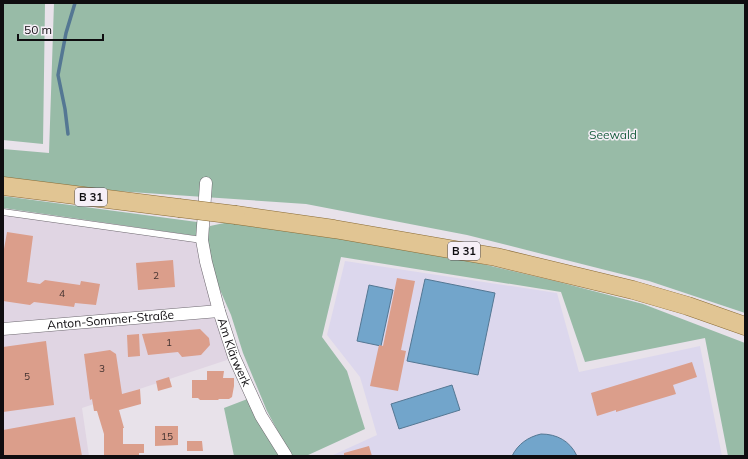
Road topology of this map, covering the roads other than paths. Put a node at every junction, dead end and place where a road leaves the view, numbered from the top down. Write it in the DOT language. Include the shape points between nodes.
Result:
graph roads {
  1 [pos="206,183"];
  2 [pos="3,186"];
  3 [pos="3,212"];
  4 [pos="202,240"];
  5 [pos="219,311"];
  6 [pos="745,326"];
  7 [pos="3,329"];
  8 [pos="286,456"];
  1 -- 4 [label="street, Am Klärwerk"];
  2 -- 6 [label="main road, B 31, bridge" via="236,215 496,256 633,290"];
  3 -- 4 [label="lane"];
  4 -- 5 [label="street, Am Klärwerk"];
  5 -- 7 [label="street, Anton-Sommer-Straße"];
  5 -- 8 [label="street, Am Klärwerk" via="234,357 262,416"];
}
